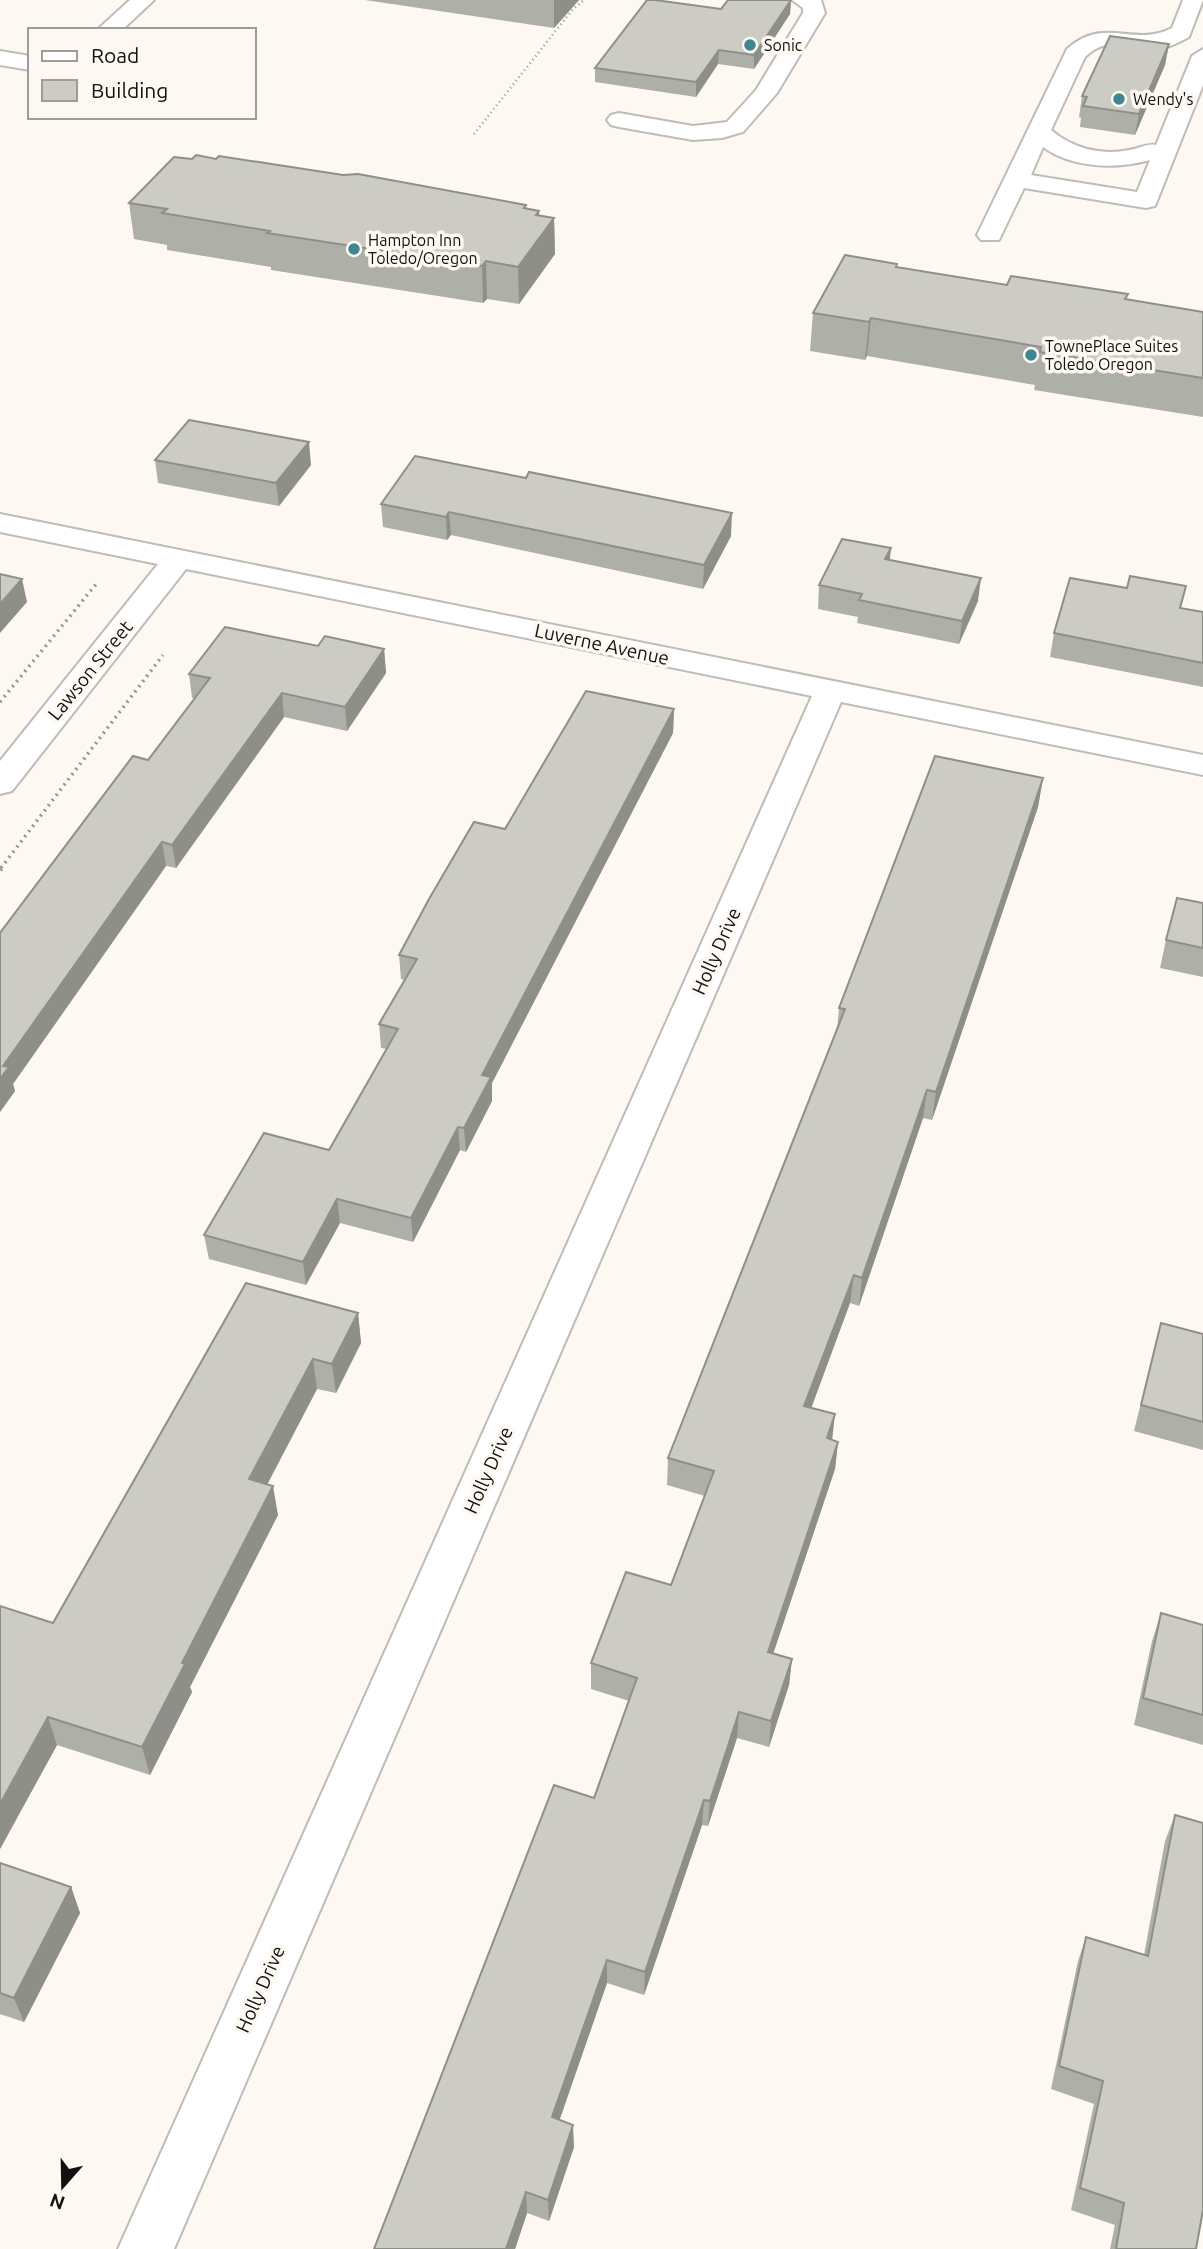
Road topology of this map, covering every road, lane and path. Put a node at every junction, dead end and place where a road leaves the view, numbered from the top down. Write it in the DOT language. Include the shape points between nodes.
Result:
graph roads {
  1 [pos="143,0"];
  2 [pos="584,0"];
  3 [pos="803,0"];
  4 [pos="1194,0"];
  5 [pos="110,28"];
  6 [pos="1181,32"];
  7 [pos="1203,54"];
  8 [pos="0,58"];
  9 [pos="28,63"];
  10 [pos="619,120"];
  11 [pos="1040,132"];
  12 [pos="474,134"];
  13 [pos="1018,180"];
  14 [pos="990,235"];
  15 [pos="0,523"];
  16 [pos="179,558"];
  17 [pos="101,578"];
  18 [pos="165,653"];
  19 [pos="830,691"];
  20 [pos="0,702"];
  21 [pos="1203,765"];
  22 [pos="0,783"];
  23 [pos="0,870"];
  24 [pos="146,2249"];
  1 -- 5 [label="street"];
  2 -- 12 [label="path"];
  3 -- 10 [label="street" via="814,5 814,13 743,122 722,130 692,131"];
  4 -- 6 [label="street"];
  6 -- 7 [label="street"];
  6 -- 11 [label="street" via="1157,43 1107,35 1087,40 1075,54"];
  7 -- 11 [label="street" via="1186,62 1150,151 1141,167 1124,176 1063,168 1045,159"];
  7 -- 13 [label="street" via="1146,201"];
  8 -- 9 [label="street"];
  11 -- 13 [label="street"];
  13 -- 14 [label="street"];
  15 -- 16 [label="street, Luverne Avenue"];
  16 -- 19 [label="street, Luverne Avenue"];
  16 -- 22 [label="street, Lawson Street"];
  17 -- 20 [label="path"];
  18 -- 23 [label="path"];
  19 -- 21 [label="street, Luverne Avenue"];
  19 -- 24 [label="street, Holly Drive"];
}
